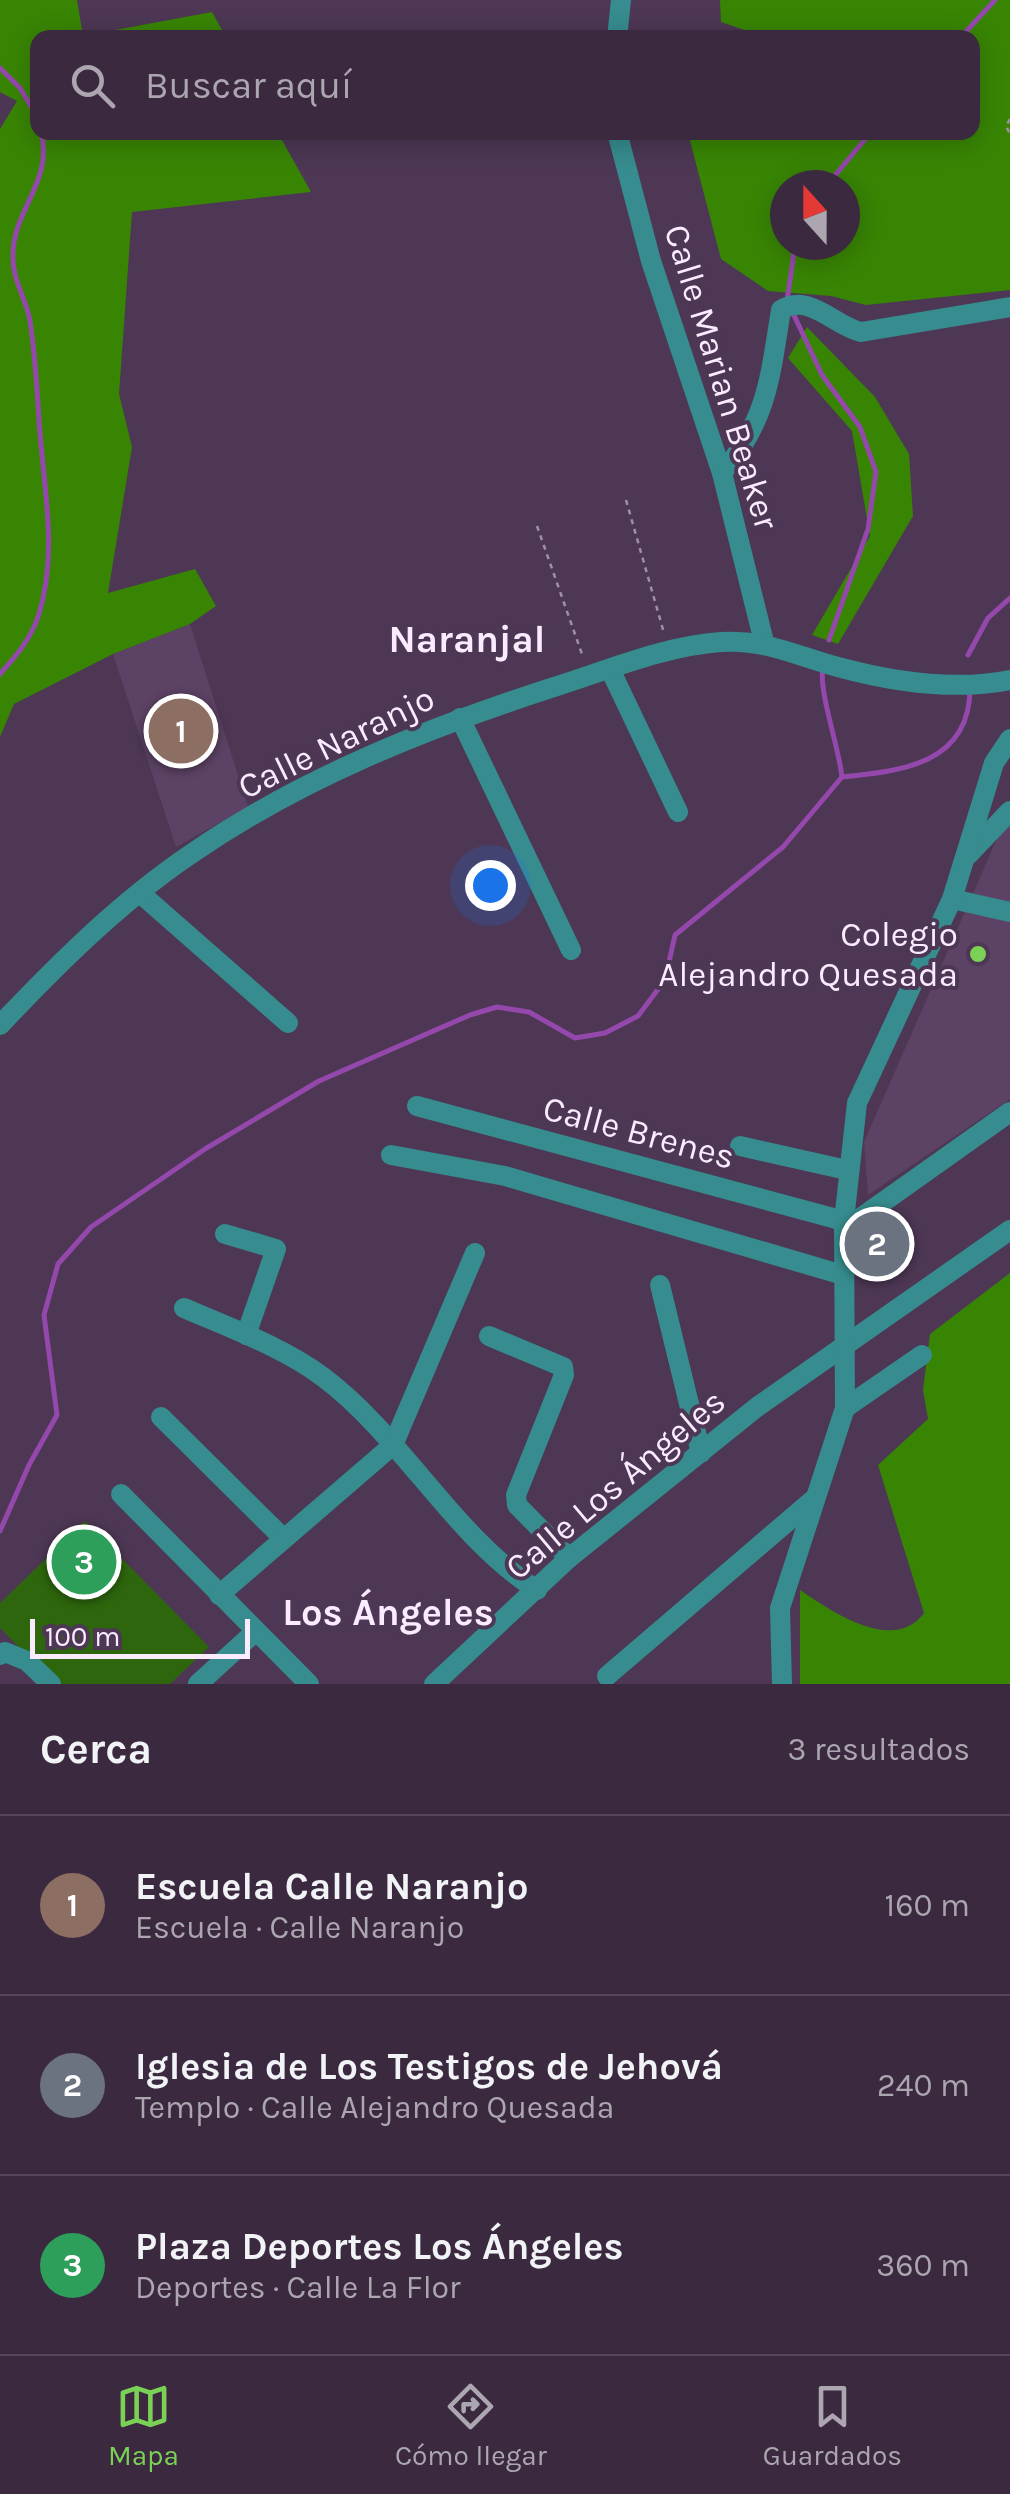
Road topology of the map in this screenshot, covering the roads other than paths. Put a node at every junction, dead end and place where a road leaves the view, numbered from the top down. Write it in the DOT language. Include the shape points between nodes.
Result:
graph roads {
  1 [pos="621,0"];
  2 [pos="618,30"];
  3 [pos="619,140"];
  4 [pos="1010,306"];
  5 [pos="722,472"];
  6 [pos="764,642"];
  7 [pos="600,672"];
  8 [pos="1010,680"];
  9 [pos="460,718"];
  10 [pos="1010,739"];
  11 [pos="1010,811"];
  12 [pos="678,812"];
  13 [pos="964,861"];
  14 [pos="140,893"];
  15 [pos="952,899"];
  16 [pos="1010,912"];
  17 [pos="570,950"];
  18 [pos="288,1023"];
  19 [pos="0,1025"];
  20 [pos="417,1106"];
  21 [pos="1010,1112"];
  22 [pos="740,1146"];
  23 [pos="392,1155"];
  24 [pos="847,1170"];
  25 [pos="844,1225"];
  26 [pos="1010,1230"];
  27 [pos="225,1234"];
  28 [pos="475,1253"];
  29 [pos="843,1275"];
  30 [pos="660,1284"];
  31 [pos="184,1308"];
  32 [pos="246,1335"];
  33 [pos="488,1336"];
  34 [pos="848,1345"];
  35 [pos="922,1356"];
  36 [pos="845,1408"];
  37 [pos="161,1417"];
  38 [pos="393,1445"];
  39 [pos="701,1453"];
  40 [pos="121,1494"];
  41 [pos="816,1496"];
  42 [pos="282,1537"];
  43 [pos="569,1558"];
  44 [pos="536,1590"];
  45 [pos="218,1595"];
  46 [pos="254,1632"];
  47 [pos="2,1653"];
  48 [pos="607,1676"];
  49 [pos="51,1684"];
  50 [pos="198,1684"];
  51 [pos="309,1684"];
  52 [pos="434,1684"];
  53 [pos="782,1684"];
  1 -- 2 [label="street"];
  3 -- 5 [label="street, Calle Marian Beaker" via="651,261"];
  4 -- 5 [label="street" via="862,332 841,328 808,304 789,305 782,310 772,372 750,440"];
  5 -- 6 [label="street, Calle Marian Beaker"];
  6 -- 7 [label="street, Calle Naranjo" via="669,650"];
  6 -- 8 [label="street" via="896,678 944,685"];
  7 -- 9 [label="street, Calle Naranjo"];
  7 -- 12 [label="street"];
  9 -- 14 [label="street, Calle Naranjo" via="292,794"];
  9 -- 17 [label="street"];
  10 -- 13 [label="street" via="994,762"];
  11 -- 13 [label="street"];
  13 -- 15 [label="street"];
  14 -- 18 [label="street"];
  14 -- 19 [label="street, Calle Naranjo"];
  15 -- 16 [label="street"];
  15 -- 24 [label="street" via="856,1102"];
  20 -- 25 [label="street, Calle Brenes"];
  21 -- 25 [label="street"];
  22 -- 24 [label="street"];
  23 -- 29 [label="street" via="505,1176"];
  24 -- 25 [label="street"];
  25 -- 29 [label="street"];
  26 -- 34 [label="street, Calle Los Ángeles"];
  27 -- 32 [label="street" via="276,1249"];
  28 -- 38 [label="street"];
  29 -- 34 [label="street"];
  30 -- 39 [label="street"];
  31 -- 32 [label="street"];
  32 -- 38 [label="street" via="322,1377"];
  33 -- 43 [label="street" via="564,1367 516,1495 517,1505"];
  34 -- 36 [label="street"];
  34 -- 39 [label="street, Calle Los Ángeles"];
  35 -- 36 [label="street"];
  36 -- 41 [label="street"];
  37 -- 42 [label="street"];
  38 -- 42 [label="street"];
  38 -- 44 [label="street"];
  39 -- 43 [label="street, Calle Los Ángeles"];
  40 -- 45 [label="street"];
  41 -- 48 [label="street"];
  41 -- 53 [label="street" via="780,1608"];
  42 -- 45 [label="street"];
  43 -- 44 [label="street, Calle Los Ángeles"];
  44 -- 52 [label="street, Calle Los Ángeles"];
  45 -- 46 [label="street"];
  46 -- 50 [label="street"];
  46 -- 51 [label="street"];
  47 -- 49 [label="street" via="27,1661"];
}
